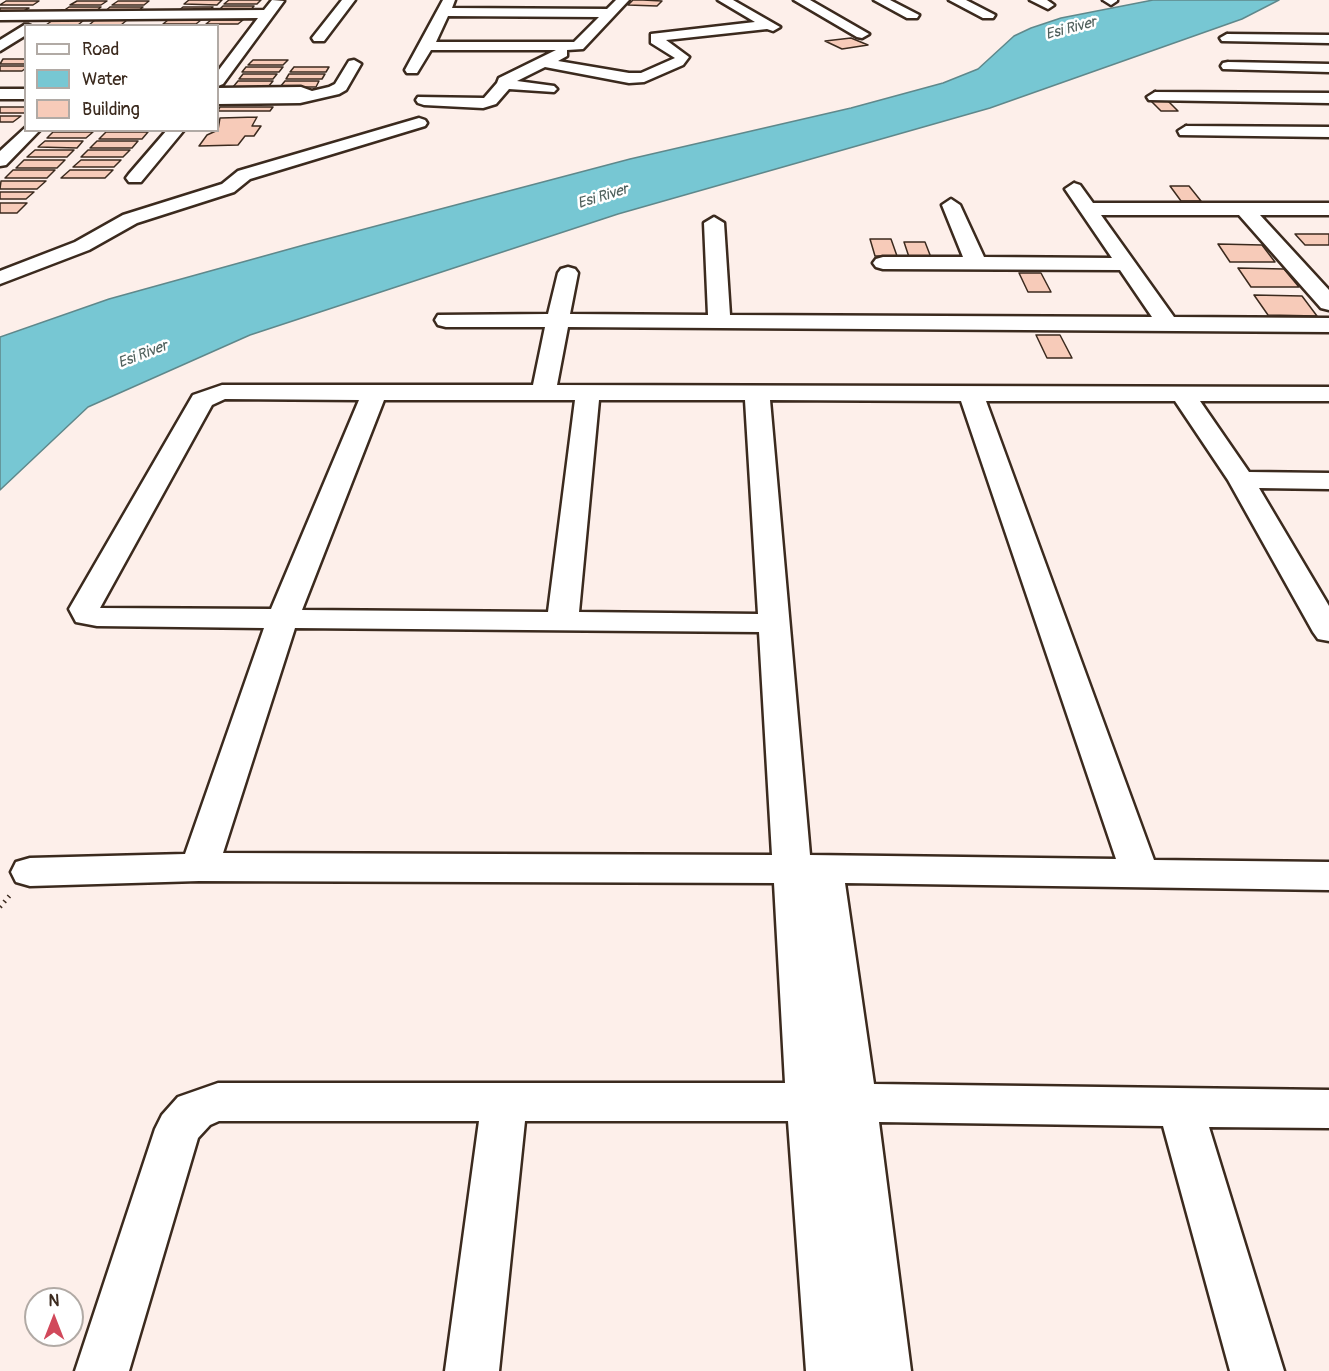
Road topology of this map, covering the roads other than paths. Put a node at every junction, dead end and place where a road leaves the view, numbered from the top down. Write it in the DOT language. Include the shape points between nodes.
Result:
graph roads {
  1 [pos="62,0"];
  2 [pos="174,0"];
  3 [pos="279,0"];
  4 [pos="349,0"];
  5 [pos="622,0"];
  6 [pos="724,0"];
  7 [pos="800,0"];
  8 [pos="880,0"];
  9 [pos="955,0"];
  10 [pos="447,6"];
  11 [pos="526,6"];
  12 [pos="608,13"];
  13 [pos="268,14"];
  14 [pos="158,15"];
  15 [pos="912,15"];
  16 [pos="988,15"];
  17 [pos="0,16"];
  18 [pos="41,16"];
  19 [pos="31,24"];
  20 [pos="148,24"];
  21 [pos="768,25"];
  22 [pos="24,29"];
  23 [pos="719,29"];
  24 [pos="782,32"];
  25 [pos="861,34"];
  26 [pos="319,38"];
  27 [pos="1227,38"];
  28 [pos="1329,39"];
  29 [pos="737,41"];
  30 [pos="427,46"];
  31 [pos="578,46"];
  32 [pos="0,47"];
  33 [pos="636,61"];
  34 [pos="542,62"];
  35 [pos="675,62"];
  36 [pos="354,64"];
  37 [pos="1228,66"];
  38 [pos="1329,66"];
  39 [pos="1301,67"];
  40 [pos="412,70"];
  41 [pos="219,80"];
  42 [pos="505,84"];
  43 [pos="549,89"];
  44 [pos="1329,90"];
  45 [pos="219,93"];
  46 [pos="0,94"];
  47 [pos="24,94"];
  48 [pos="311,96"];
  49 [pos="1155,97"];
  50 [pos="1329,98"];
  51 [pos="219,99"];
  52 [pos="0,100"];
  53 [pos="24,100"];
  54 [pos="424,100"];
  55 [pos="418,123"];
  56 [pos="1186,131"];
  57 [pos="30,132"];
  58 [pos="184,132"];
  59 [pos="1329,132"];
  60 [pos="0,161"];
  61 [pos="135,178"];
  62 [pos="1074,189"];
  63 [pos="951,205"];
  64 [pos="1088,209"];
  65 [pos="1244,209"];
  66 [pos="1329,210"];
  67 [pos="714,224"];
  68 [pos="883,263"];
  69 [pos="976,263"];
  70 [pos="1128,264"];
  71 [pos="568,273"];
  72 [pos="0,278"];
  73 [pos="1329,303"];
  74 [pos="446,320"];
  75 [pos="559,320"];
  76 [pos="719,321"];
  77 [pos="1167,323"];
  78 [pos="1329,325"];
  79 [pos="374,393"];
  80 [pos="543,393"];
  81 [pos="588,393"];
  82 [pos="757,393"];
  83 [pos="971,394"];
  84 [pos="1183,394"];
  85 [pos="1329,394"];
  86 [pos="1241,480"];
  87 [pos="1329,480"];
  88 [pos="283,618"];
  89 [pos="562,622"];
  90 [pos="774,623"];
  91 [pos="1329,632"];
  92 [pos="200,867"];
  93 [pos="808,870"];
  94 [pos="30,872"];
  95 [pos="1140,873"];
  96 [pos="1329,876"];
  97 [pos="504,1102"];
  98 [pos="809,1102"];
  99 [pos="854,1103"];
  100 [pos="1180,1107"];
  101 [pos="1329,1109"];
  102 [pos="102,1371"];
  103 [pos="472,1371"];
  104 [pos="833,1371"];
  105 [pos="884,1371"];
  106 [pos="1257,1371"];
  1 -- 18 [label="street"];
  2 -- 14 [label="street"];
  3 -- 13 [label="street"];
  4 -- 26 [label="street"];
  5 -- 12 [label="street"];
  6 -- 21 [label="street"];
  7 -- 25 [label="street"];
  8 -- 15 [label="street"];
  9 -- 16 [label="street"];
  10 -- 11 [label="street"];
  10 -- 30 [label="street"];
  11 -- 12 [label="street"];
  12 -- 31 [label="street"];
  13 -- 14 [label="street"];
  13 -- 41 [label="street"];
  14 -- 18 [label="street"];
  14 -- 20 [label="street"];
  17 -- 18 [label="street"];
  18 -- 19 [label="street"];
  21 -- 23 [label="street"];
  21 -- 24 [label="street"];
  22 -- 32 [label="street"];
  23 -- 29 [label="street"];
  23 -- 35 [label="street" via="656,37"];
  27 -- 28 [label="street"];
  30 -- 31 [label="street"];
  30 -- 40 [label="street"];
  31 -- 34 [label="street"];
  33 -- 35 [label="street"];
  34 -- 35 [label="street" via="629,78 644,77"];
  34 -- 42 [label="street" via="506,79"];
  36 -- 48 [label="street" via="341,87"];
  37 -- 39 [label="street"];
  38 -- 39 [label="street"];
  39 -- 44 [label="street"];
  42 -- 43 [label="street"];
  42 -- 54 [label="street" via="490,101 483,103"];
  45 -- 48 [label="street" via="301,92"];
  46 -- 47 [label="street"];
  48 -- 51 [label="street"];
  49 -- 50 [label="street"];
  52 -- 53 [label="street"];
  55 -- 72 [label="street" via="244,174 228,188 130,219 82,246"];
  56 -- 59 [label="street"];
  57 -- 60 [label="street"];
  58 -- 61 [label="street" via="163,147"];
  62 -- 64 [label="street"];
  63 -- 69 [label="street"];
  64 -- 65 [label="street"];
  64 -- 70 [label="street"];
  65 -- 66 [label="street"];
  65 -- 73 [label="street"];
  67 -- 76 [label="street"];
  68 -- 69 [label="street"];
  69 -- 70 [label="street"];
  70 -- 77 [label="street"];
  71 -- 75 [label="street"];
  74 -- 75 [label="street"];
  75 -- 76 [label="street"];
  75 -- 80 [label="street"];
  76 -- 77 [label="street"];
  77 -- 78 [label="street"];
  79 -- 80 [label="street"];
  79 -- 88 [label="street"];
  79 -- 88 [label="street" via="222,392 202,400 84,609 87,615 97,617"];
  80 -- 81 [label="street"];
  81 -- 82 [label="street"];
  81 -- 89 [label="street"];
  82 -- 83 [label="street"];
  82 -- 90 [label="street"];
  83 -- 84 [label="street"];
  83 -- 95 [label="street"];
  84 -- 85 [label="street"];
  84 -- 86 [label="street"];
  86 -- 87 [label="street"];
  86 -- 91 [label="street"];
  88 -- 89 [label="street"];
  88 -- 92 [label="street"];
  89 -- 90 [label="street"];
  90 -- 93 [label="street"];
  92 -- 93 [label="street"];
  92 -- 94 [label="street"];
  93 -- 95 [label="street"];
  93 -- 98 [label="street"];
  93 -- 99 [label="street"];
  95 -- 96 [label="street"];
  97 -- 98 [label="street"];
  97 -- 102 [label="street" via="218,1102 194,1111 178,1129"];
  97 -- 103 [label="street"];
  98 -- 99 [label="street"];
  98 -- 104 [label="street"];
  99 -- 100 [label="street"];
  99 -- 105 [label="street"];
  100 -- 101 [label="street"];
  100 -- 106 [label="street"];
}
